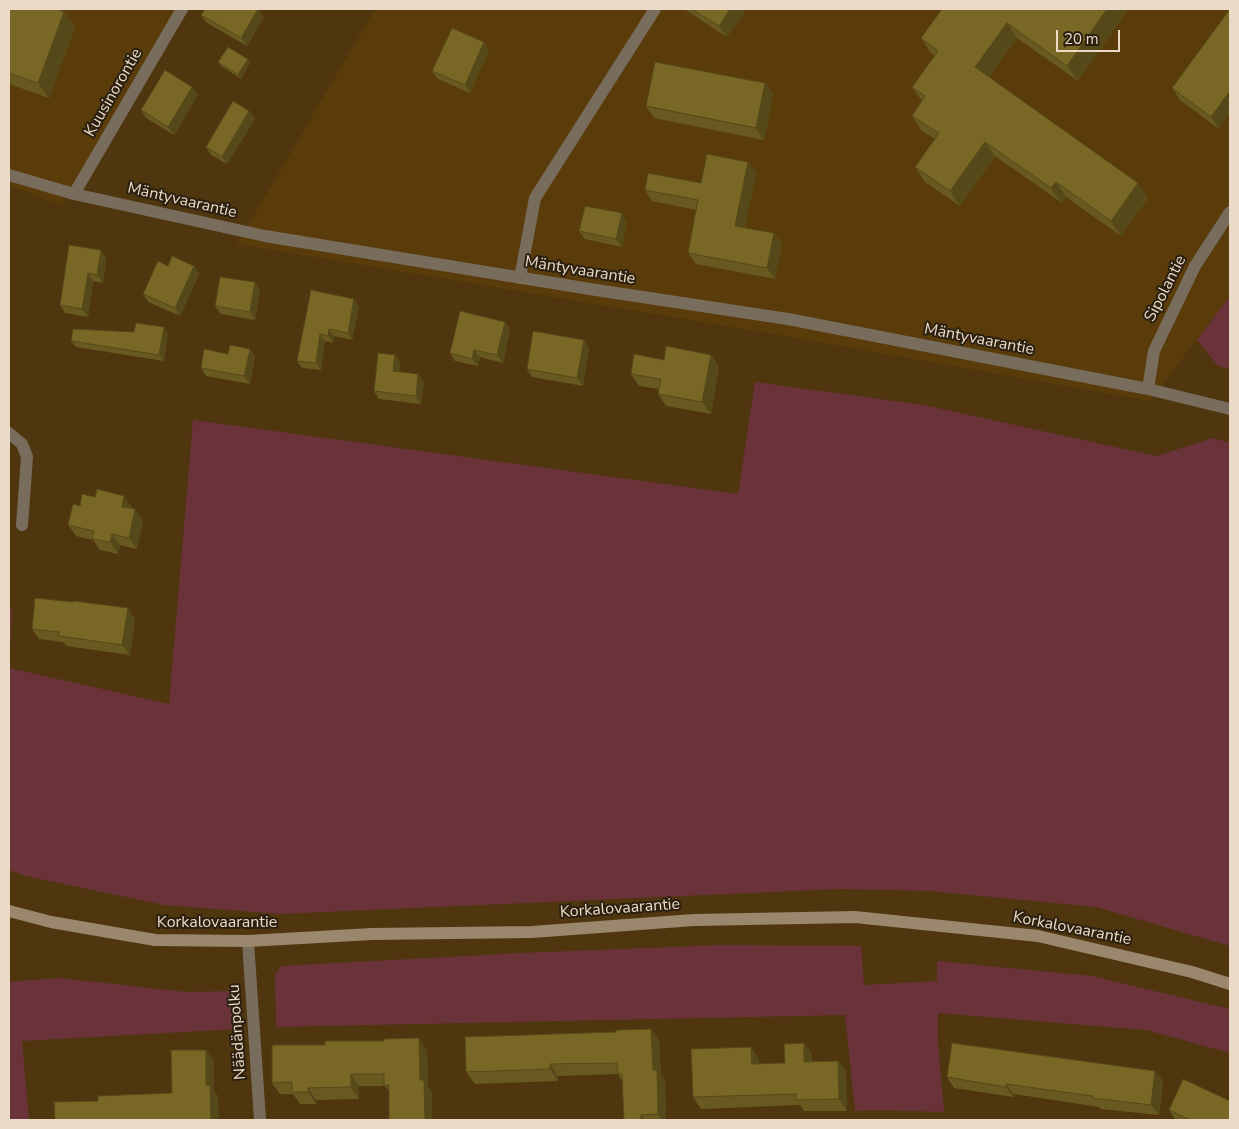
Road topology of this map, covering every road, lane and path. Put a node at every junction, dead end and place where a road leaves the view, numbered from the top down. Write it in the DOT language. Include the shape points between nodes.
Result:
graph roads {
  1 [pos="182,9"];
  2 [pos="655,9"];
  3 [pos="9,175"];
  4 [pos="74,194"];
  5 [pos="1230,212"];
  6 [pos="520,278"];
  7 [pos="1148,388"];
  8 [pos="1230,409"];
  9 [pos="9,432"];
  10 [pos="22,525"];
  11 [pos="9,911"];
  12 [pos="248,941"];
  13 [pos="1230,984"];
  14 [pos="260,1120"];
  1 -- 4 [label="street, Kuusinorontie"];
  2 -- 6 [label="street" via="535,198"];
  3 -- 4 [label="street, Mäntyvaarantie"];
  4 -- 6 [label="street, Mäntyvaarantie" via="265,236"];
  5 -- 7 [label="street, Sipolantie" via="1195,266 1154,351"];
  6 -- 7 [label="street, Mäntyvaarantie" via="788,319"];
  7 -- 8 [label="street, Mäntyvaarantie"];
  9 -- 10 [label="street" via="22,444 27,458"];
  11 -- 12 [label="street, Korkalovaarantie" via="51,922 155,940"];
  12 -- 13 [label="street, Korkalovaarantie" via="372,934 532,932 694,920 855,917 1038,936"];
  12 -- 14 [label="street, Näädänpolku"];
}
